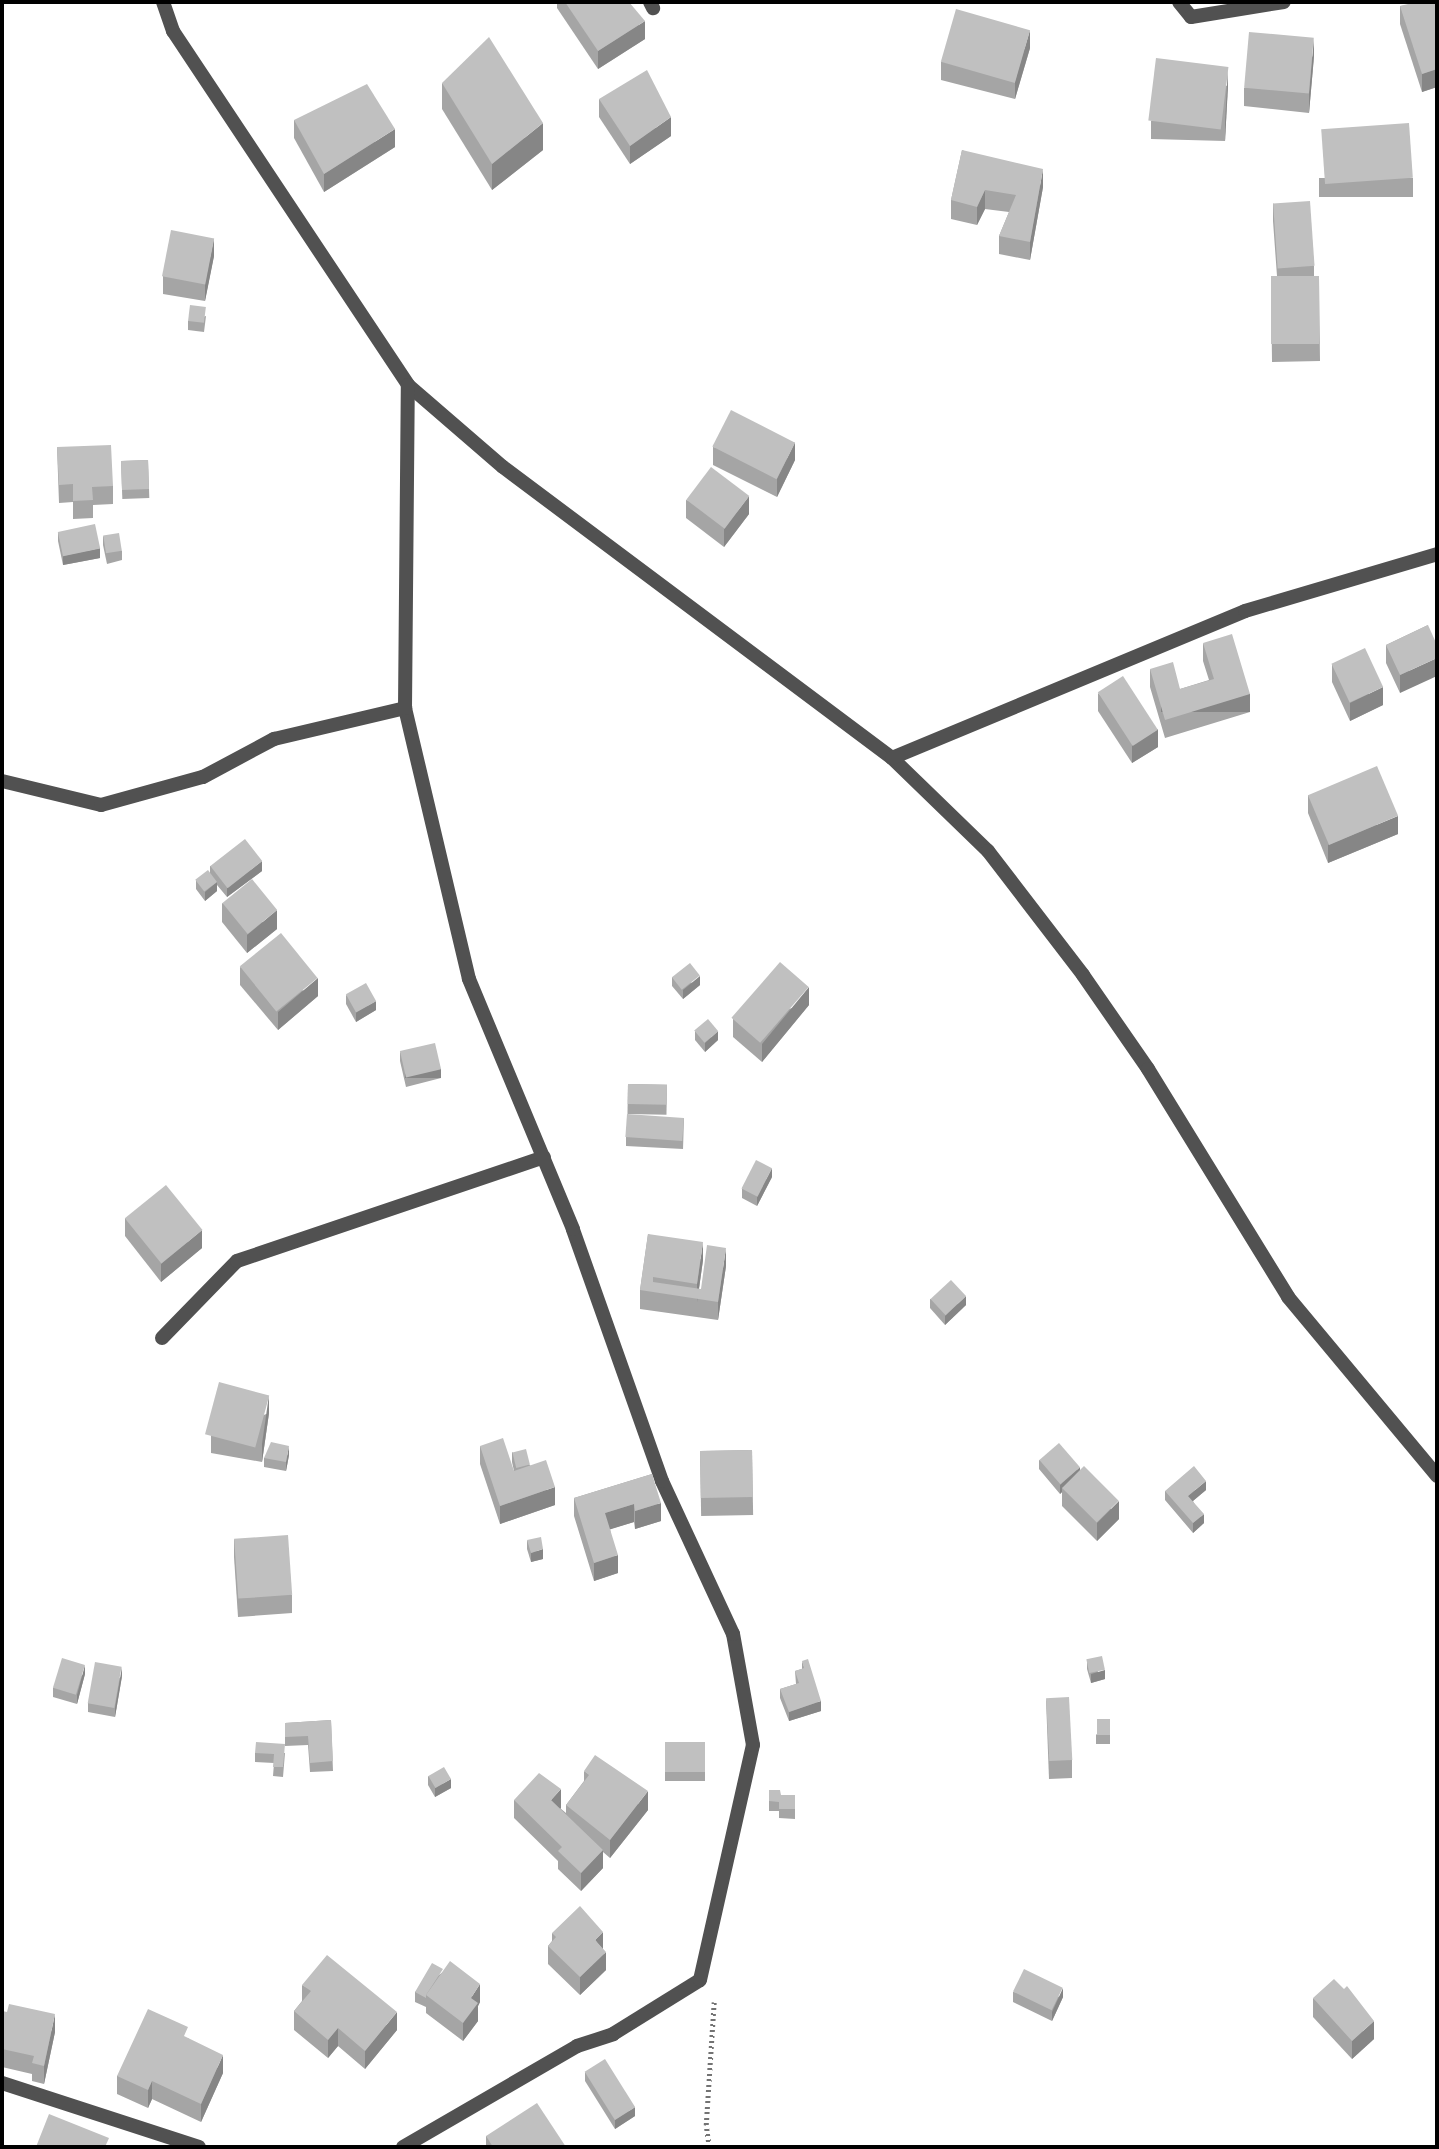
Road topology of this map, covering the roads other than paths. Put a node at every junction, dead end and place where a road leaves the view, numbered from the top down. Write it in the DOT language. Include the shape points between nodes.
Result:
graph roads {
  1 [pos="163,2"];
  2 [pos="1179,2"];
  3 [pos="1284,2"];
  4 [pos="408,385"];
  5 [pos="1437,554"];
  6 [pos="405,708"];
  7 [pos="892,758"];
  8 [pos="2,781"];
  9 [pos="544,1157"];
  10 [pos="162,1338"];
  11 [pos="1437,1476"];
  12 [pos="2,2083"];
  13 [pos="199,2147"];
  14 [pos="403,2147"];
  1 -- 4 [label="street" via="181,43"];
  2 -- 3 [label="street" via="1191,17"];
  4 -- 6 [label="street"];
  4 -- 7 [label="street" via="503,467"];
  5 -- 7 [label="street" via="1245,611"];
  6 -- 8 [label="street" via="274,739 203,777 101,805"];
  6 -- 9 [label="street" via="469,979"];
  7 -- 11 [label="street" via="988,851 1075,965 1148,1069 1288,1297"];
  9 -- 10 [label="street" via="237,1261"];
  9 -- 14 [label="street" via="663,1481 733,1634 753,1745 700,1980 613,2034 577,2046"];
  12 -- 13 [label="street"];
}
